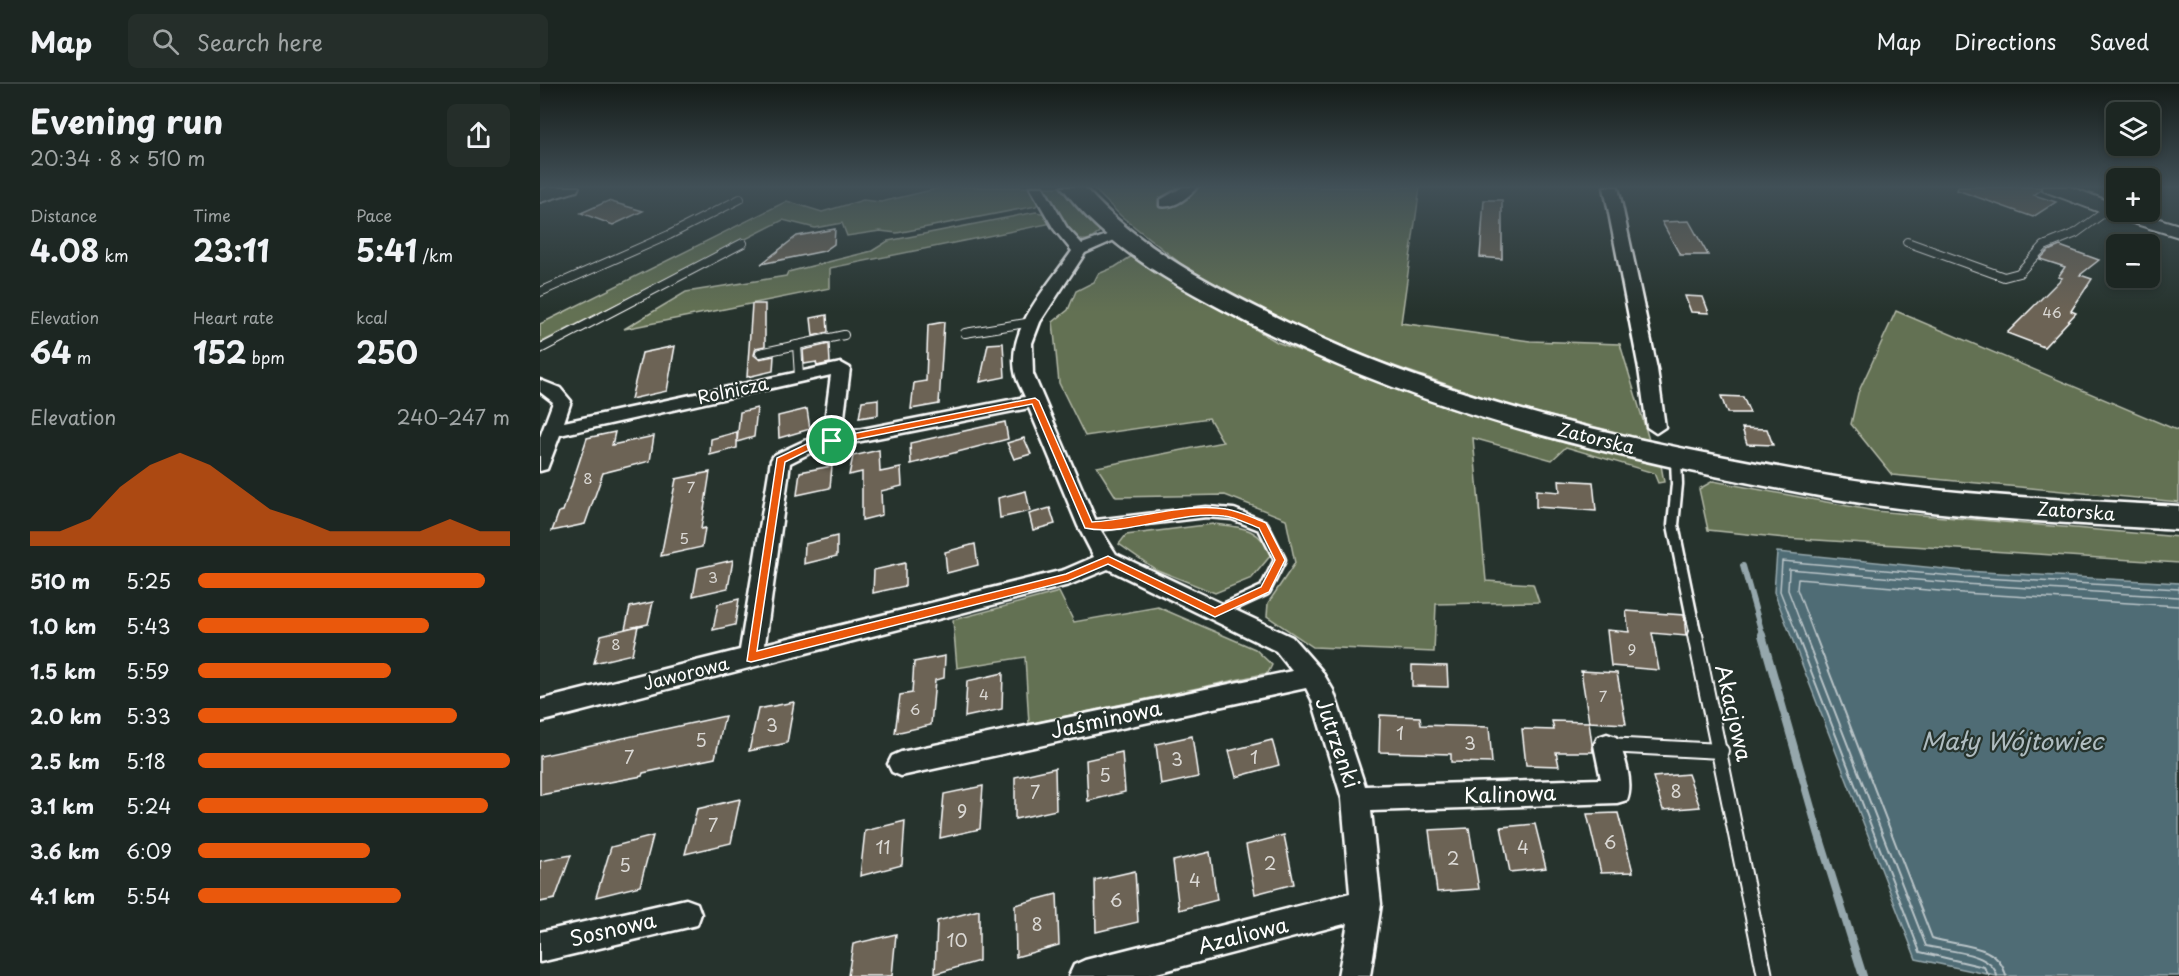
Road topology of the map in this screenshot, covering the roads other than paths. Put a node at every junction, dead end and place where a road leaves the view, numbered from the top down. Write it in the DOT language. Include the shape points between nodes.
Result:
graph roads {
  1 [pos="682,229"];
  2 [pos="1061,229"];
  3 [pos="1115,229"];
  4 [pos="1619,229"];
  5 [pos="2084,229"];
  6 [pos="1121,234"];
  7 [pos="1907,242"];
  8 [pos="743,243"];
  9 [pos="1080,250"];
  10 [pos="540,292"];
  11 [pos="1032,322"];
  12 [pos="965,333"];
  13 [pos="844,335"];
  14 [pos="797,345"];
  15 [pos="540,349"];
  16 [pos="760,353"];
  17 [pos="799,376"];
  18 [pos="540,385"];
  19 [pos="1035,401"];
  20 [pos="1656,427"];
  21 [pos="554,430"];
  22 [pos="832,441"];
  23 [pos="1676,459"];
  24 [pos="540,464"];
  25 [pos="2179,518"];
  26 [pos="1089,526"];
  27 [pos="1108,560"];
  28 [pos="1215,613"];
  29 [pos="751,657"];
  30 [pos="1312,676"];
  31 [pos="540,711"];
  32 [pos="1607,745"];
  33 [pos="1721,751"];
  34 [pos="901,764"];
  35 [pos="1356,799"];
  36 [pos="1366,904"];
  37 [pos="686,914"];
  38 [pos="540,946"];
  39 [pos="1085,976"];
  40 [pos="1354,976"];
  41 [pos="1765,976"];
  1 -- 10 [label="lane"];
  2 -- 9 [label="street" via="1066,240"];
  3 -- 6 [label="main road, Zatorska"];
  4 -- 20 [label="street"];
  5 -- 7 [label="lane" via="2044,246 2019,273 2004,277"];
  6 -- 9 [label="street"];
  6 -- 23 [label="main road, Zatorska" via="1192,284 1265,325 1309,344 1405,382 1517,419"];
  8 -- 15 [label="lane"];
  9 -- 11 [label="street"];
  11 -- 12 [label="lane"];
  11 -- 19 [label="street" via="1024,343 1024,375"];
  13 -- 14 [label="lane"];
  14 -- 16 [label="lane"];
  14 -- 17 [label="lane"];
  17 -- 21 [label="street, Rolnicza"];
  17 -- 22 [label="street, Rolnicza" via="841,368"];
  18 -- 21 [label="street" via="562,401"];
  19 -- 22 [label="street"];
  19 -- 26 [label="street"];
  21 -- 24 [label="street"];
  22 -- 29 [label="street" via="811,445 781,460"];
  23 -- 25 [label="main road, Zatorska" via="1894,496 1993,507"];
  23 -- 33 [label="lane, Akacjowa" via="1673,525"];
  26 -- 27 [label="street"];
  26 -- 28 [label="lane" via="1181,513 1225,512 1263,525 1280,560 1265,590"];
  27 -- 28 [label="street, Jutrzenki"];
  27 -- 29 [label="street, Jaworowa" via="1068,577"];
  28 -- 30 [label="street, Jutrzenki" via="1284,644"];
  29 -- 31 [label="street, Jaworowa"];
  30 -- 34 [label="street, Jaśminowa"];
  30 -- 35 [label="street, Jutrzenki" via="1324,697"];
  32 -- 33 [label="lane"];
  32 -- 35 [label="street, Kalinowa" via="1617,791"];
  33 -- 41 [label="lane, Akacjowa"];
  35 -- 36 [label="street, Jutrzenki"];
  36 -- 39 [label="street, Azaliowa"];
  36 -- 40 [label="street, Jutrzenki"];
  37 -- 38 [label="street, Sosnowa"];
}
